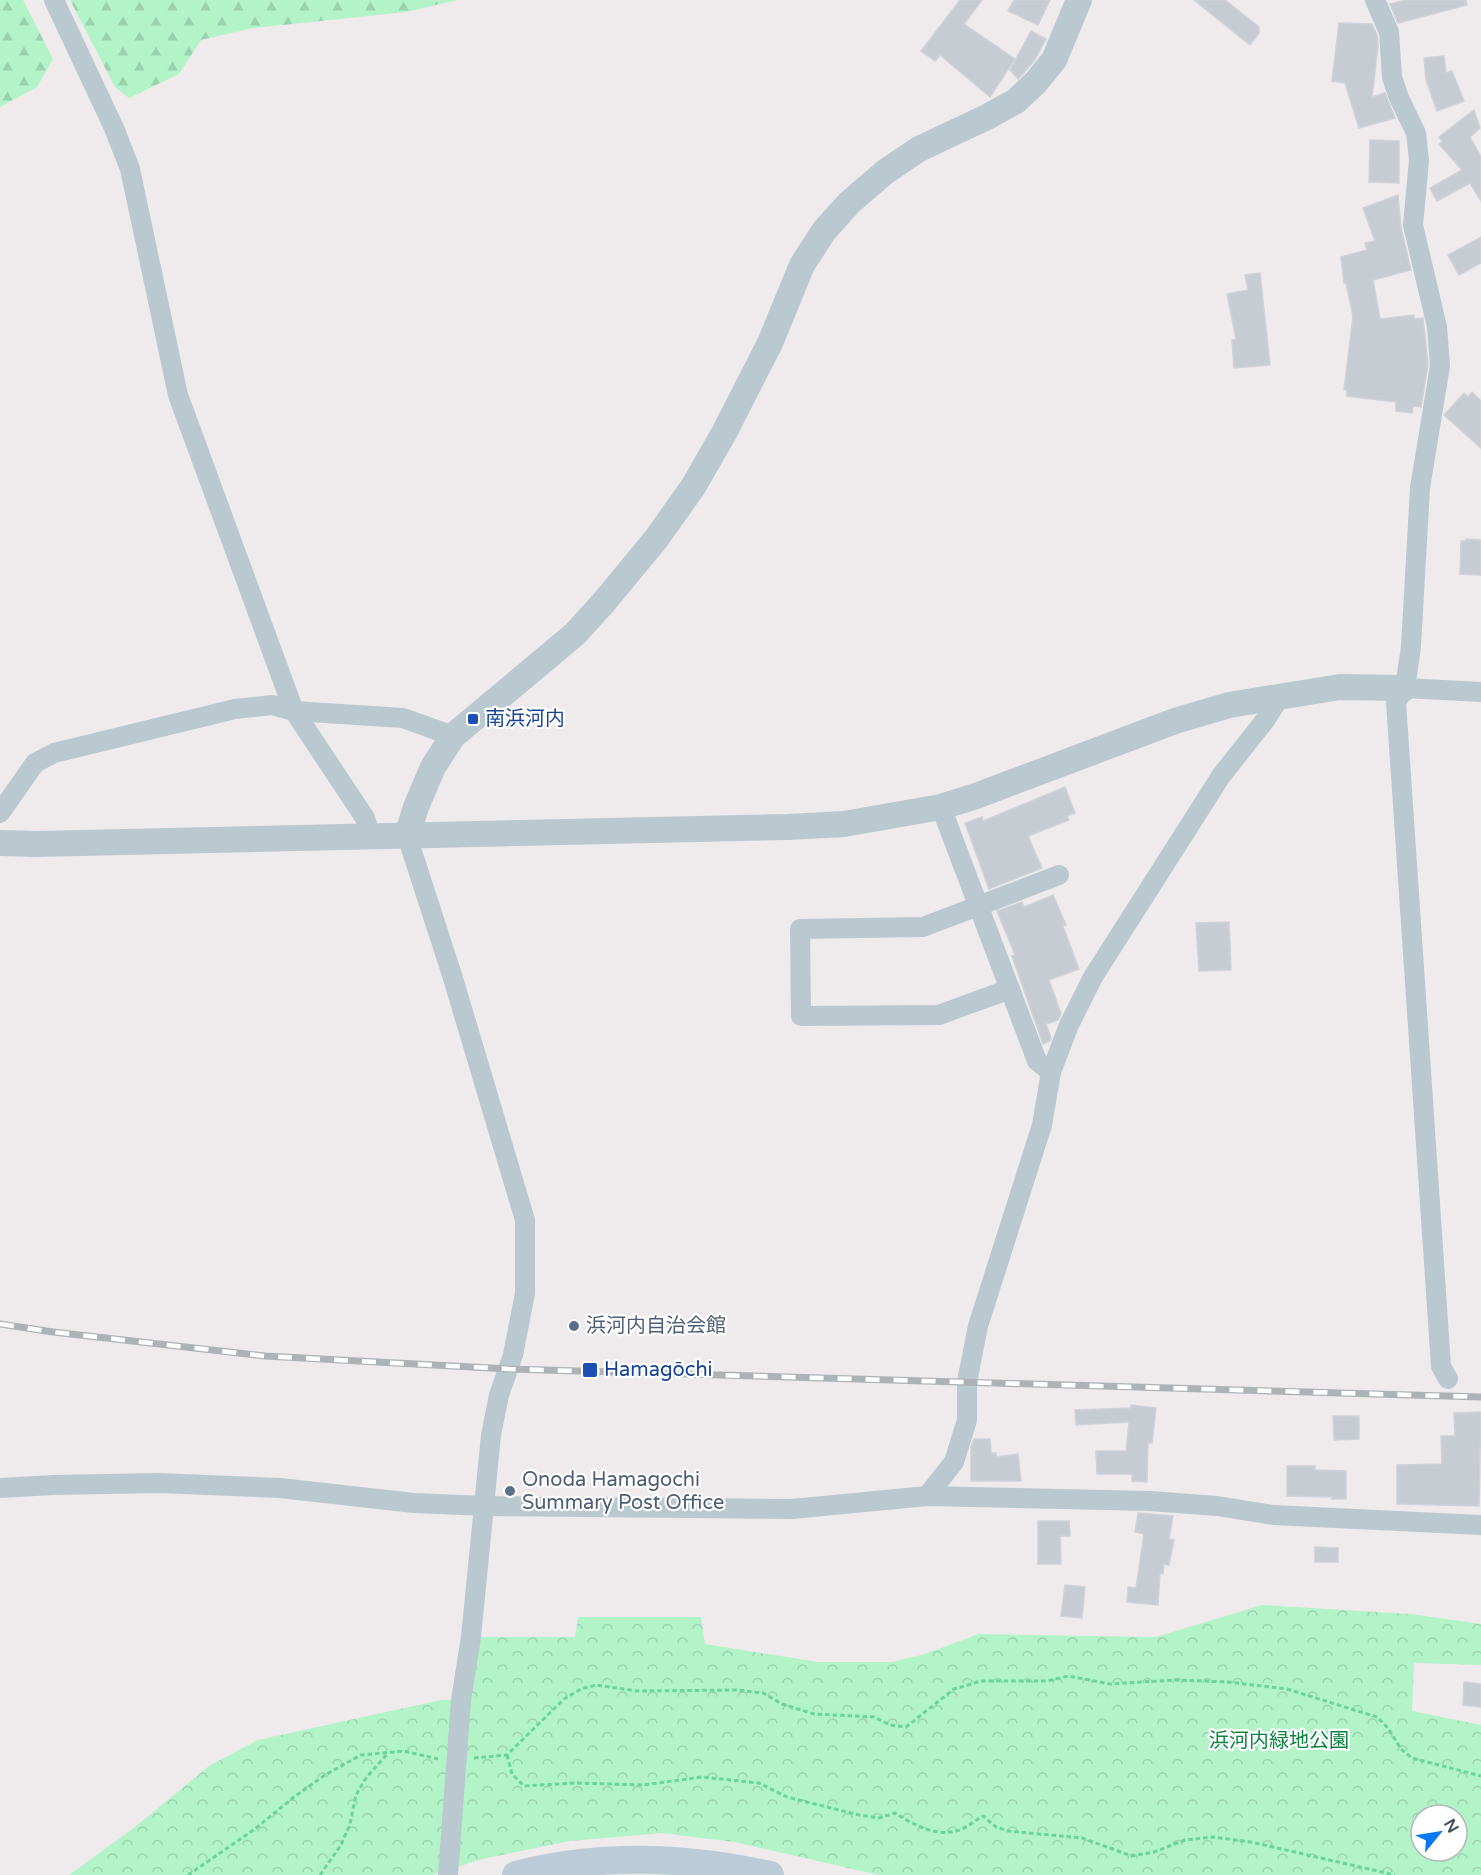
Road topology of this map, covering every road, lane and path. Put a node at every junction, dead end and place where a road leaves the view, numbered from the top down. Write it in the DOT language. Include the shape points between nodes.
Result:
graph roads {
  1 [pos="54,0"];
  2 [pos="1079,0"];
  3 [pos="1375,0"];
  4 [pos="1405,688"];
  5 [pos="1481,692"];
  6 [pos="1281,695"];
  7 [pos="294,711"];
  8 [pos="453,736"];
  9 [pos="941,807"];
  10 [pos="0,813"];
  11 [pos="407,836"];
  12 [pos="371,837"];
  13 [pos="0,843"];
  14 [pos="1059,874"];
  15 [pos="979,905"];
  16 [pos="1010,989"];
  17 [pos="1051,1072"];
  18 [pos="1448,1379"];
  19 [pos="0,1488"];
  20 [pos="927,1496"];
  21 [pos="485,1506"];
  22 [pos="1481,1525"];
  23 [pos="388,1753"];
  24 [pos="507,1755"];
  25 [pos="456,1759"];
  26 [pos="1481,1776"];
  27 [pos="188,1875"];
  28 [pos="320,1875"];
  29 [pos="448,1875"];
  30 [pos="516,1875"];
  31 [pos="770,1875"];
  32 [pos="1395,1875"];
  1 -- 7 [label="street" via="130,169 178,395"];
  2 -- 8 [label="street" via="1054,60 1016,101 893,166 849,203 824,231 802,265 770,343 724,433 693,487 656,539 575,634"];
  3 -- 4 [label="street" via="1389,32 1392,77 1416,133 1419,160 1413,225 1437,327 1440,366 1420,488"];
  4 -- 5 [label="street"];
  4 -- 6 [label="street" via="1340,687"];
  4 -- 18 [label="street" via="1396,702 1441,1366"];
  6 -- 9 [label="street" via="1175,721"];
  6 -- 17 [label="street" via="1221,776 1093,977"];
  7 -- 8 [label="street" via="404,718"];
  7 -- 10 [label="street" via="272,705 235,708 54,753 35,763"];
  7 -- 12 [label="street" via="365,818"];
  8 -- 11 [label="street" via="433,766"];
  9 -- 11 [label="street" via="844,824"];
  9 -- 15 [label="street"];
  11 -- 12 [label="street"];
  11 -- 21 [label="street" via="525,1220 525,1293 491,1435"];
  12 -- 13 [label="street"];
  14 -- 15 [label="street"];
  15 -- 16 [label="street"];
  15 -- 16 [label="street" via="923,927 800,929 801,1016 939,1015"];
  16 -- 17 [label="street" via="1037,1061"];
  17 -- 20 [label="street" via="1042,1125 978,1326 968,1382 967,1420 958,1452"];
  19 -- 21 [label="street" via="159,1483 280,1488 414,1503"];
  20 -- 21 [label="street" via="792,1509"];
  20 -- 22 [label="street" via="1150,1501 1273,1515"];
  21 -- 25 [label="street"];
  23 -- 25 [label="path" via="404,1751 441,1760"];
  23 -- 27 [label="path" via="360,1755 325,1775"];
  23 -- 28 [label="path" via="356,1795 350,1824"];
  24 -- 25 [label="path"];
  24 -- 26 [label="path" via="564,1700 596,1685 637,1691 763,1693 814,1714 874,1717 906,1727 962,1686 981,1681 1047,1681 1068,1676 1110,1684 1175,1680 1287,1689 1377,1717 1412,1758"];
  24 -- 32 [label="path" via="512,1774 524,1786 643,1785 702,1777 759,1783 787,1797 860,1815 879,1818 895,1813 925,1829 944,1833 962,1829 983,1816 1008,1831 1082,1838 1132,1856 1185,1840 1213,1837"];
  25 -- 29 [label="street"];
  30 -- 31 [label="main road" via="567,1865 649,1860"];
}
